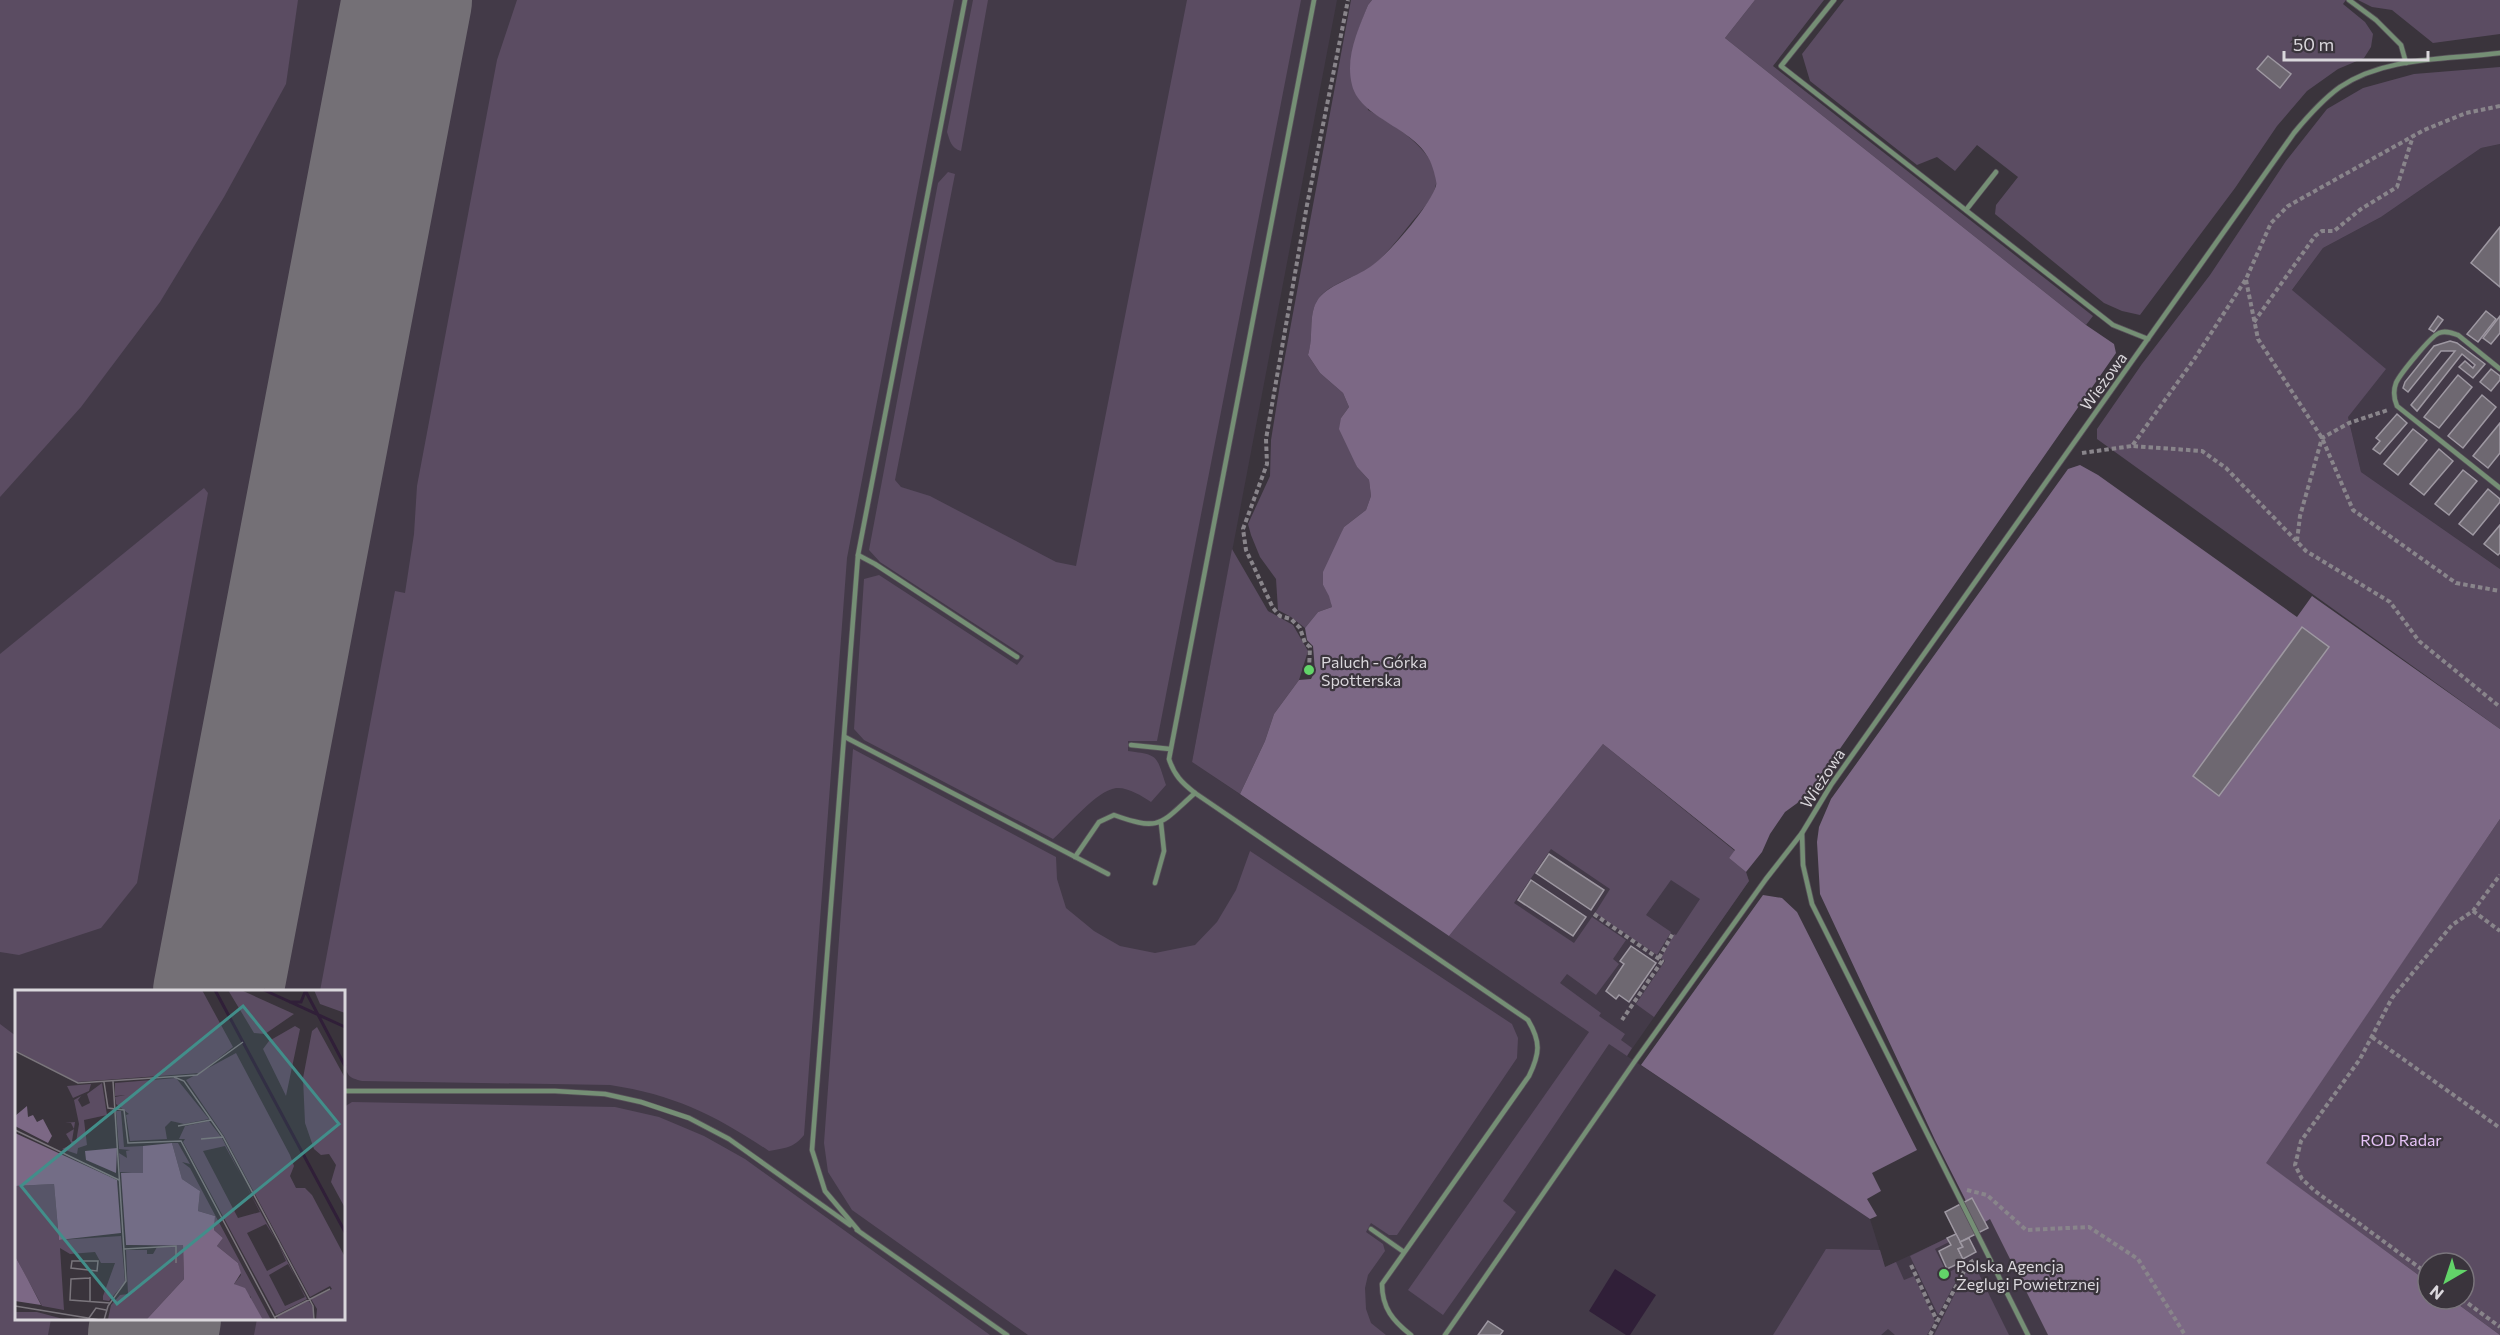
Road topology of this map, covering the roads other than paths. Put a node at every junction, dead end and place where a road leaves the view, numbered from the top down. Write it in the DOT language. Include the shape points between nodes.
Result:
graph roads {
  1 [pos="964,0"];
  2 [pos="1314,0"];
  3 [pos="1834,0"];
  4 [pos="2349,0"];
  5 [pos="2500,53"];
  6 [pos="2406,63"];
  7 [pos="1996,172"];
  8 [pos="1966,210"];
  9 [pos="2148,339"];
  10 [pos="2500,369"];
  11 [pos="2500,488"];
  12 [pos="858,555"];
  13 [pos="1017,657"];
  14 [pos="845,737"];
  15 [pos="1131,745"];
  16 [pos="1170,749"];
  17 [pos="1195,793"];
  18 [pos="1161,823"];
  19 [pos="1802,833"];
  20 [pos="1075,857"];
  21 [pos="1108,874"];
  22 [pos="1155,883"];
  23 [pos="345,1092"];
  24 [pos="1371,1229"];
  25 [pos="858,1230"];
  26 [pos="1404,1252"];
  27 [pos="1007,1335"];
  28 [pos="1411,1335"];
  29 [pos="1445,1335"];
  30 [pos="2028,1335"];
  1 -- 12 [label="lane"];
  2 -- 16 [label="lane"];
  3 -- 8 [label="lane" via="1781,66"];
  4 -- 6 [label="lane" via="2401,45"];
  5 -- 6 [label="lane, Wieżowa"];
  6 -- 9 [label="lane, Wieżowa" via="2357,77 2314,110"];
  7 -- 8 [label="lane"];
  8 -- 9 [label="lane" via="2113,325"];
  9 -- 19 [label="lane, Wieżowa" via="1831,785"];
  10 -- 11 [label="lane" via="2458,335 2439,333 2396,382 2394,397 2397,406"];
  12 -- 13 [label="lane"];
  12 -- 14 [label="lane"];
  14 -- 20 [label="lane"];
  14 -- 25 [label="lane" via="812,1150 825,1191"];
  15 -- 16 [label="lane"];
  16 -- 17 [label="lane" via="1173,771"];
  17 -- 18 [label="lane"];
  17 -- 26 [label="lane" via="1528,1020 1536,1034 1537,1059 1529,1076"];
  18 -- 20 [label="lane" via="1140,824 1114,815 1099,822"];
  18 -- 22 [label="lane" via="1164,851"];
  19 -- 29 [label="lane, Wieżowa" via="1635,1061"];
  19 -- 30 [label="lane, Wieżowa" via="1803,865 1812,904"];
  20 -- 21 [label="lane"];
  23 -- 25 [label="lane" via="555,1091 641,1102 689,1118 729,1139"];
  24 -- 26 [label="lane"];
  25 -- 27 [label="lane"];
  26 -- 28 [label="lane" via="1382,1284 1382,1295 1392,1319"];
}
